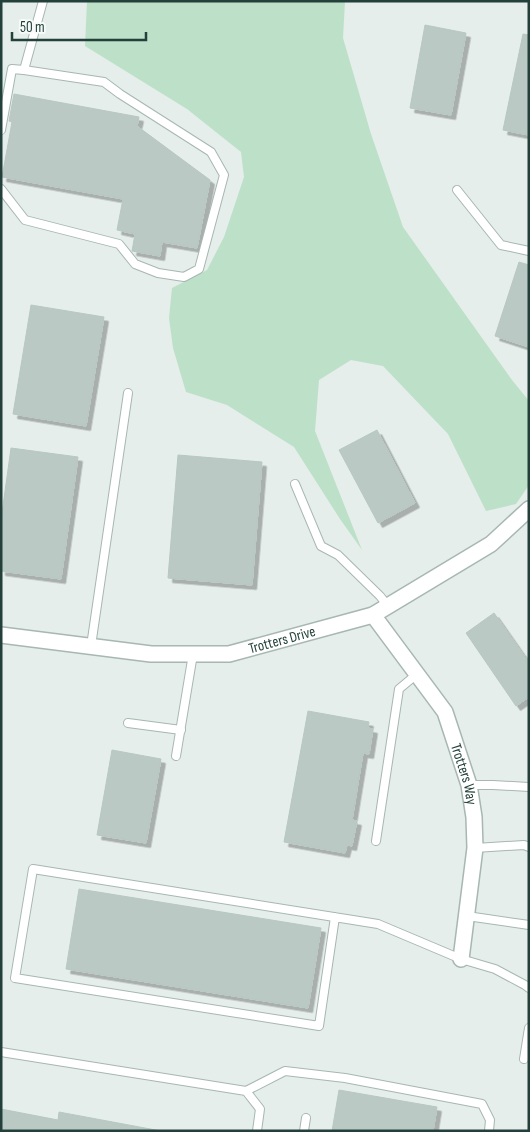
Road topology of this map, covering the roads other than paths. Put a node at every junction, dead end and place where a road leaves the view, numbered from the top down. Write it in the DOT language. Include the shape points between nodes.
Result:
graph roads {
  1 [pos="43,1"];
  2 [pos="24,70"];
  3 [pos="1,130"];
  4 [pos="1,189"];
  5 [pos="457,190"];
  6 [pos="529,251"];
  7 [pos="128,393"];
  8 [pos="295,484"];
  9 [pos="529,509"];
  10 [pos="388,606"];
  11 [pos="373,615"];
  12 [pos="1,635"];
  13 [pos="91,646"];
  14 [pos="193,654"];
  15 [pos="417,674"];
  16 [pos="128,723"];
  17 [pos="181,730"];
  18 [pos="176,756"];
  19 [pos="469,785"];
  20 [pos="529,787"];
  21 [pos="376,840"];
  22 [pos="529,846"];
  23 [pos="475,848"];
  24 [pos="466,916"];
  25 [pos="335,917"];
  26 [pos="529,925"];
  27 [pos="461,959"];
  28 [pos="529,988"];
  29 [pos="529,1028"];
  30 [pos="1,1052"];
  31 [pos="524,1059"];
  32 [pos="246,1091"];
  33 [pos="306,1118"];
  34 [pos="257,1131"];
  35 [pos="304,1131"];
  36 [pos="489,1131"];
  1 -- 2 [label="lane"];
  2 -- 3 [label="lane" via="12,69"];
  2 -- 4 [label="lane" via="104,82 211,152 224,175 199,270 184,276 158,273 135,264 119,244 25,220"];
  5 -- 6 [label="lane" via="501,246"];
  7 -- 13 [label="lane"];
  8 -- 10 [label="lane" via="321,546 338,555"];
  9 -- 10 [label="street, Trotters Drive" via="491,544"];
  10 -- 11 [label="street, Trotters Drive"];
  11 -- 14 [label="street, Trotters Drive" via="229,654"];
  11 -- 15 [label="street, Trotters Way"];
  12 -- 13 [label="street, Trotters Drive"];
  13 -- 14 [label="street, Trotters Drive" via="151,654"];
  14 -- 17 [label="lane"];
  15 -- 19 [label="street, Trotters Way" via="445,712"];
  15 -- 21 [label="lane" via="399,689"];
  16 -- 17 [label="lane"];
  17 -- 18 [label="lane"];
  19 -- 20 [label="lane"];
  19 -- 23 [label="street, Trotters Way"];
  22 -- 23 [label="lane"];
  23 -- 24 [label="street, Trotters Way"];
  24 -- 26 [label="lane"];
  24 -- 27 [label="street, Trotters Way"];
  25 -- 25 [label="lane" via="33,869 15,978 318,1026"];
  25 -- 27 [label="lane" via="378,924"];
  27 -- 28 [label="lane" via="494,969"];
  29 -- 31 [label="lane"];
  30 -- 32 [label="lane"];
  32 -- 34 [label="lane" via="260,1109"];
  32 -- 36 [label="lane" via="284,1071 345,1078 482,1104 490,1120"];
  33 -- 35 [label="lane"];
}
